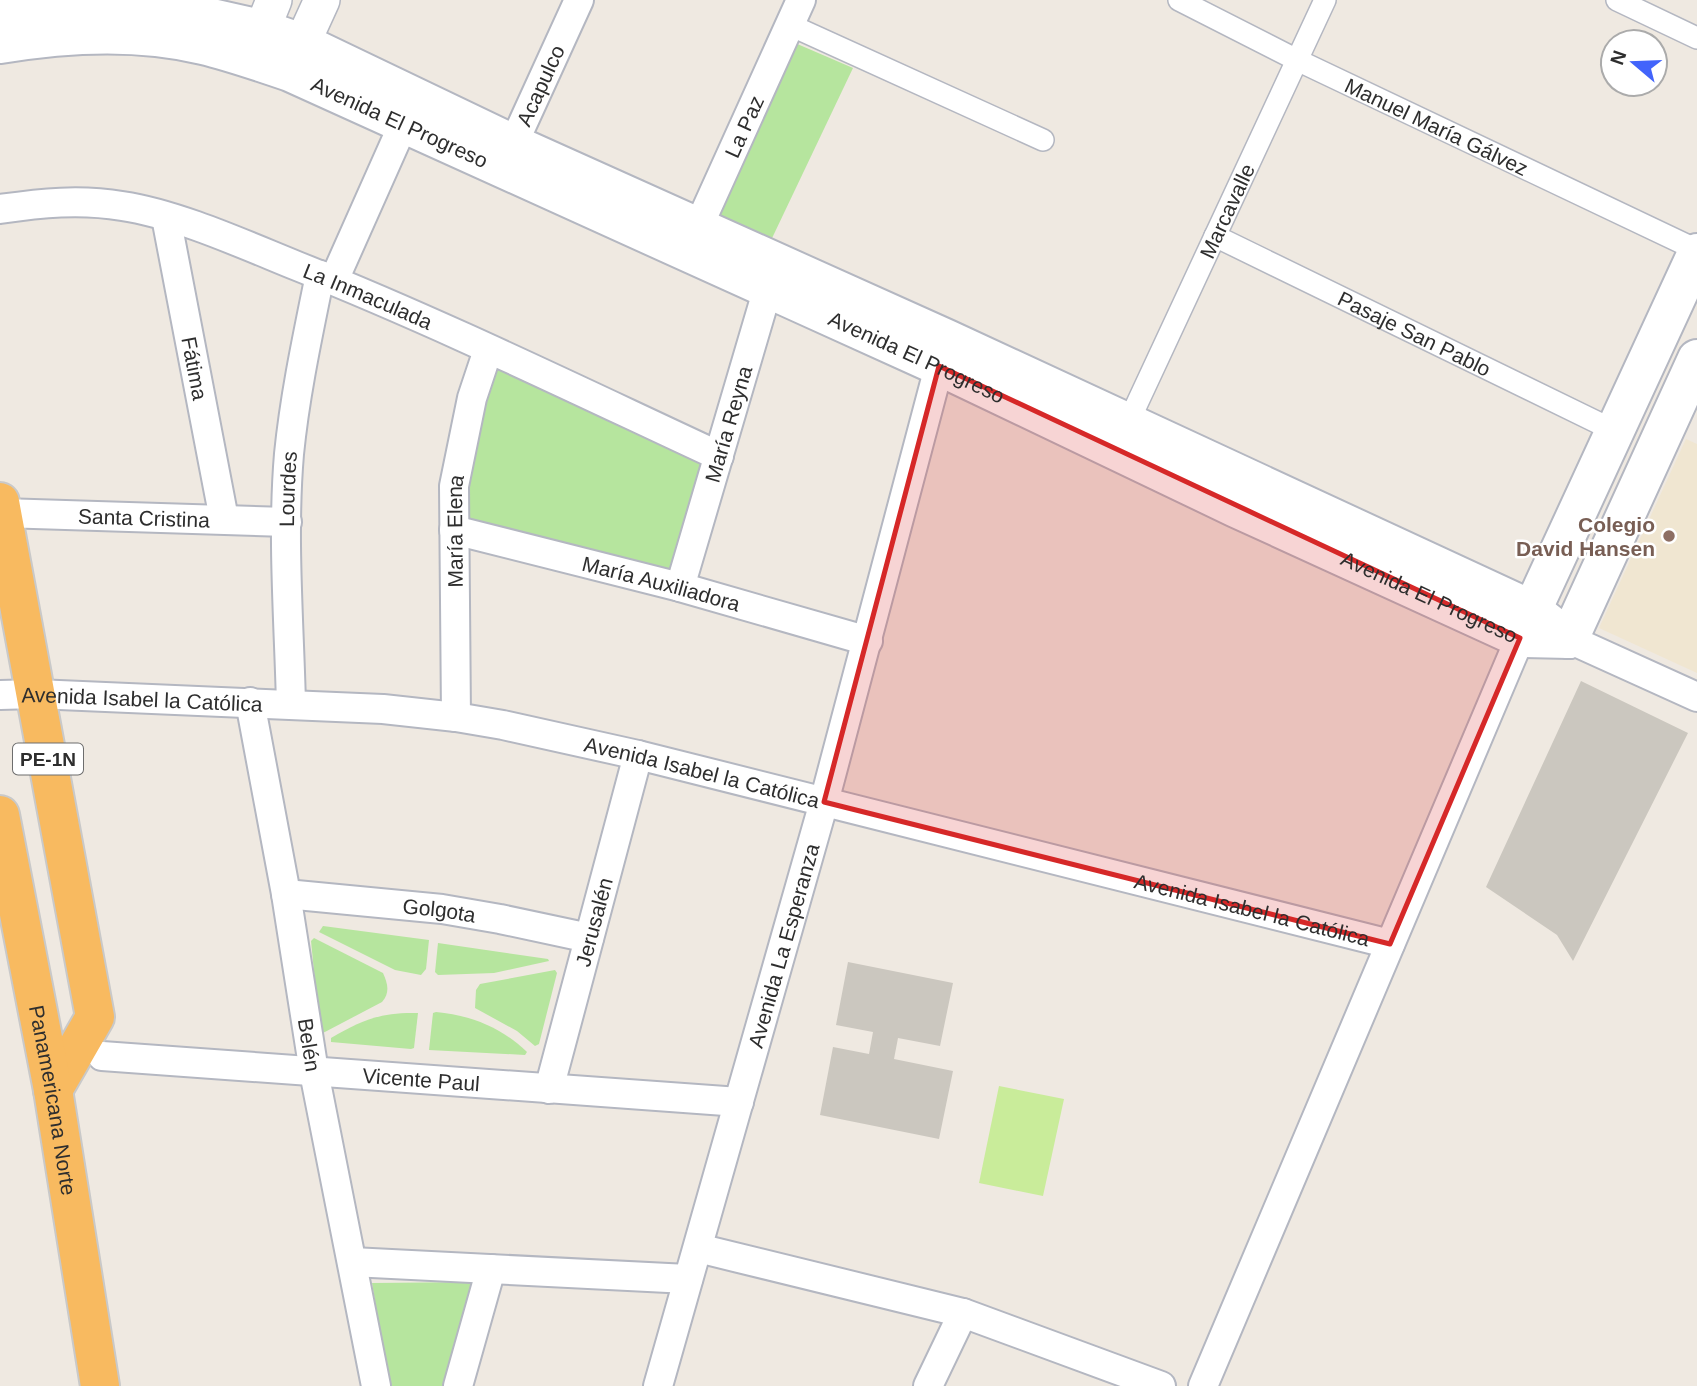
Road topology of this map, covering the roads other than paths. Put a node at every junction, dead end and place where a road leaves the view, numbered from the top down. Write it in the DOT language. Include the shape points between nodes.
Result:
graph roads {
  1 [pos="188,0"];
  2 [pos="322,0"];
  3 [pos="579,0"];
  4 [pos="1179,0"];
  5 [pos="1325,0"];
  6 [pos="1617,0"];
  7 [pos="0,12"];
  8 [pos="796,12"];
  9 [pos="262,29"];
  10 [pos="1697,38"];
  11 [pos="0,44"];
  12 [pos="296,57"];
  13 [pos="1297,60"];
  14 [pos="403,125"];
  15 [pos="1043,140"];
  16 [pos="508,157"];
  17 [pos="0,209"];
  18 [pos="166,217"];
  19 [pos="1215,236"];
  20 [pos="692,241"];
  21 [pos="1697,251"];
  22 [pos="773,276"];
  23 [pos="327,278"];
  24 [pos="488,350"];
  25 [pos="943,352"];
  26 [pos="1697,359"];
  27 [pos="1128,423"];
  28 [pos="1615,431"];
  29 [pos="719,456"];
  30 [pos="1,508"];
  31 [pos="224,519"];
  32 [pos="287,522"];
  33 [pos="454,530"];
  34 [pos="680,587"];
  35 [pos="1526,624"];
  36 [pos="1569,639"];
  37 [pos="868,641"];
  38 [pos="18,695"];
  39 [pos="1697,697"];
  40 [pos="250,702"];
  41 [pos="291,704"];
  42 [pos="456,717"];
  43 [pos="638,755"];
  44 [pos="824,802"];
  45 [pos="0,815"];
  46 [pos="5,871"];
  47 [pos="286,894"];
  48 [pos="589,939"];
  49 [pos="1390,944"];
  50 [pos="102,1056"];
  51 [pos="314,1072"];
  52 [pos="548,1088"];
  53 [pos="53,1090"];
  54 [pos="739,1102"];
  55 [pos="698,1248"];
  56 [pos="352,1262"];
  57 [pos="491,1269"];
  58 [pos="688,1279"];
  59 [pos="963,1313"];
  60 [pos="100,1386"];
  61 [pos="376,1386"];
  62 [pos="458,1386"];
  63 [pos="658,1386"];
  64 [pos="928,1386"];
  65 [pos="1161,1386"];
  66 [pos="1203,1386"];
  1 -- 9 [label="street, Avenida El Progreso"];
  2 -- 12 [label="street"];
  3 -- 16 [label="street, Acapulco"];
  4 -- 13 [label="street, Manuel María Gálvez"];
  5 -- 13 [label="street, Marcavalle"];
  6 -- 10 [label="street"];
  7 -- 9 [label="main road, Avenida El Progreso" via="127,4"];
  8 -- 15 [label="street"];
  8 -- 20 [label="street, La Paz"];
  9 -- 11 [label="main road, Avenida El Progreso" via="200,44 96,34"];
  9 -- 12 [label="main road, Avenida El Progreso"];
  12 -- 14 [label="main road, Avenida El Progreso"];
  12 -- 16 [label="main road, Avenida El Progreso"];
  13 -- 19 [label="street, Marcavalle"];
  13 -- 21 [label="street, Manuel María Gálvez"];
  14 -- 16 [label="main road, Avenida El Progreso"];
  14 -- 23 [label="street, Lourdes"];
  16 -- 20 [label="main road, Avenida El Progreso"];
  17 -- 18 [label="street, La Inmaculada" via="81,201"];
  18 -- 23 [label="street, La Inmaculada"];
  18 -- 31 [label="street, Fátima"];
  19 -- 27 [label="street, Marcavalle"];
  19 -- 28 [label="street, Pasaje San Pablo"];
  20 -- 22 [label="main road, Avenida El Progreso"];
  21 -- 28 [label="main road"];
  22 -- 25 [label="main road, Avenida El Progreso"];
  22 -- 29 [label="street, María Reyna"];
  23 -- 24 [label="street, La Inmaculada"];
  23 -- 32 [label="street, Lourdes" via="299,385"];
  24 -- 29 [label="street, La Inmaculada"];
  24 -- 33 [label="street, María Elena" via="461,444 454,486"];
  25 -- 27 [label="main road, Avenida El Progreso"];
  25 -- 35 [label="main road, Avenida El Progreso" via="1236,508"];
  25 -- 37 [label="street, Avenida La Esperanza"];
  26 -- 36 [label="main road"];
  27 -- 35 [label="main road, Avenida El Progreso"];
  28 -- 35 [label="main road"];
  29 -- 34 [label="street, María Reyna"];
  30 -- 31 [label="street, Santa Cristina"];
  30 -- 38 [label="highway, PE-1N"];
  31 -- 32 [label="street, Santa Cristina"];
  32 -- 41 [label="street, Lourdes"];
  33 -- 34 [label="street, María Auxiliadora"];
  33 -- 42 [label="street, María Elena"];
  34 -- 37 [label="street, María Auxiliadora"];
  35 -- 36 [label="main road, Avenida El Progreso"];
  35 -- 49 [label="street"];
  36 -- 39 [label="street"];
  37 -- 44 [label="street, Avenida La Esperanza"];
  38 -- 40 [label="street, Avenida Isabel la Católica"];
  38 -- 53 [label="highway, PE-1N" via="95,1017"];
  40 -- 41 [label="street, Avenida Isabel la Católica"];
  40 -- 47 [label="street, Belén"];
  41 -- 42 [label="street, Avenida Isabel la Católica"];
  42 -- 43 [label="street, Avenida Isabel la Católica"];
  43 -- 44 [label="street, Avenida Isabel la Católica"];
  43 -- 48 [label="street, Jerusalén"];
  44 -- 49 [label="street, Avenida Isabel la Católica"];
  44 -- 54 [label="street, Avenida La Esperanza"];
  45 -- 46 [label="highway, Panamericana Norte"];
  46 -- 53 [label="highway, Panamericana Norte"];
  47 -- 48 [label="street, Golgota" via="442,909"];
  47 -- 51 [label="street, Belén"];
  48 -- 52 [label="street, Jerusalén"];
  49 -- 66 [label="street"];
  50 -- 51 [label="street, Vicente Paul"];
  51 -- 52 [label="street, Vicente Paul"];
  51 -- 56 [label="street, Belén"];
  52 -- 54 [label="street, Vicente Paul"];
  53 -- 60 [label="highway, Panamericana Norte"];
  54 -- 55 [label="street, Avenida La Esperanza"];
  55 -- 58 [label="street, Avenida La Esperanza"];
  55 -- 59 [label="street"];
  56 -- 57 [label="street"];
  56 -- 61 [label="street, Belén"];
  57 -- 58 [label="street"];
  57 -- 62 [label="street"];
  58 -- 63 [label="street, Avenida La Esperanza"];
  59 -- 64 [label="street"];
  59 -- 65 [label="street"];
}
